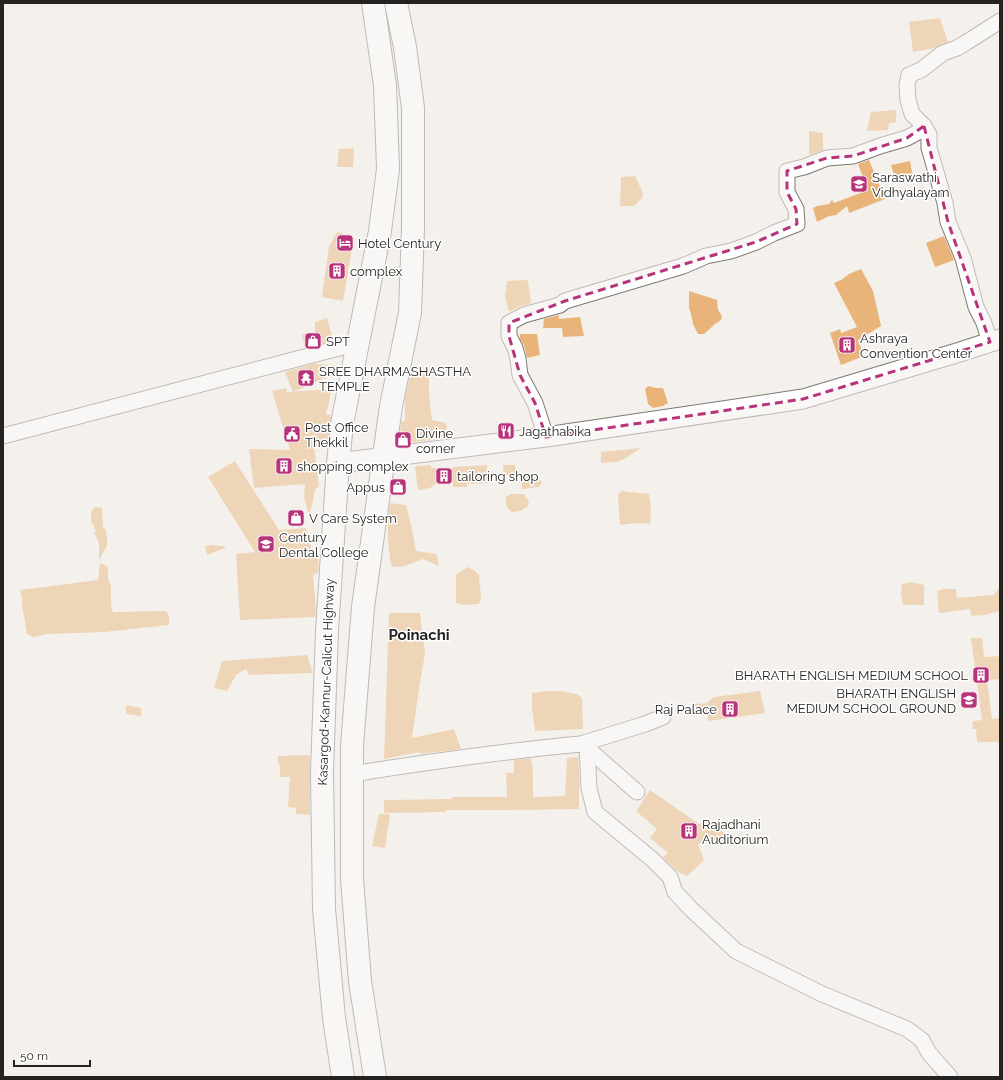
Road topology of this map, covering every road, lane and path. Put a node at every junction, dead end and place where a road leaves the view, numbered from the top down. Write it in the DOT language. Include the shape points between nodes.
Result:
graph roads {
  1 [pos="373,3"];
  2 [pos="396,3"];
  3 [pos="1000,21"];
  4 [pos="924,126"];
  5 [pos="995,340"];
  6 [pos="358,343"];
  7 [pos="3,436"];
  8 [pos="546,438"];
  9 [pos="384,458"];
  10 [pos="338,463"];
  11 [pos="664,716"];
  12 [pos="584,746"];
  13 [pos="352,774"];
  14 [pos="637,792"];
  15 [pos="343,1077"];
  16 [pos="375,1077"];
  17 [pos="950,1077"];
  1 -- 6 [label="highway, Kasargod-Kannur-Calicut Highway" via="385,85 388,169 380,231"];
  2 -- 9 [label="highway" via="413,108 410,313 391,406"];
  3 -- 4 [label="street" via="909,75 906,85 912,114"];
  4 -- 5 [label="street" via="929,135 929,148 948,222 963,258 976,307"];
  4 -- 8 [label="street" via="907,138 853,156 827,158 787,171 787,192 796,209 797,224 731,251 706,256 683,266 572,299 524,315 509,323 509,336 515,348 520,375 535,403"];
  5 -- 8 [label="main road" via="803,398"];
  6 -- 7 [label="street"];
  6 -- 10 [label="highway, Kasargod-Kannur-Calicut Highway" via="342,424"];
  8 -- 9 [label="main road"];
  9 -- 10 [label="main road"];
  9 -- 13 [label="highway" via="363,607"];
  10 -- 15 [label="highway, Kasargod-Kannur-Calicut Highway" via="327,631 322,772 324,909 334,1018"];
  11 -- 12 [label="street"];
  12 -- 13 [label="street" via="520,750"];
  12 -- 14 [label="street"];
  12 -- 17 [label="street" via="595,812 653,860 670,877 675,892 736,951 822,994 907,1029 922,1040 929,1053"];
  13 -- 16 [label="highway" via="352,879 360,981"];
}
